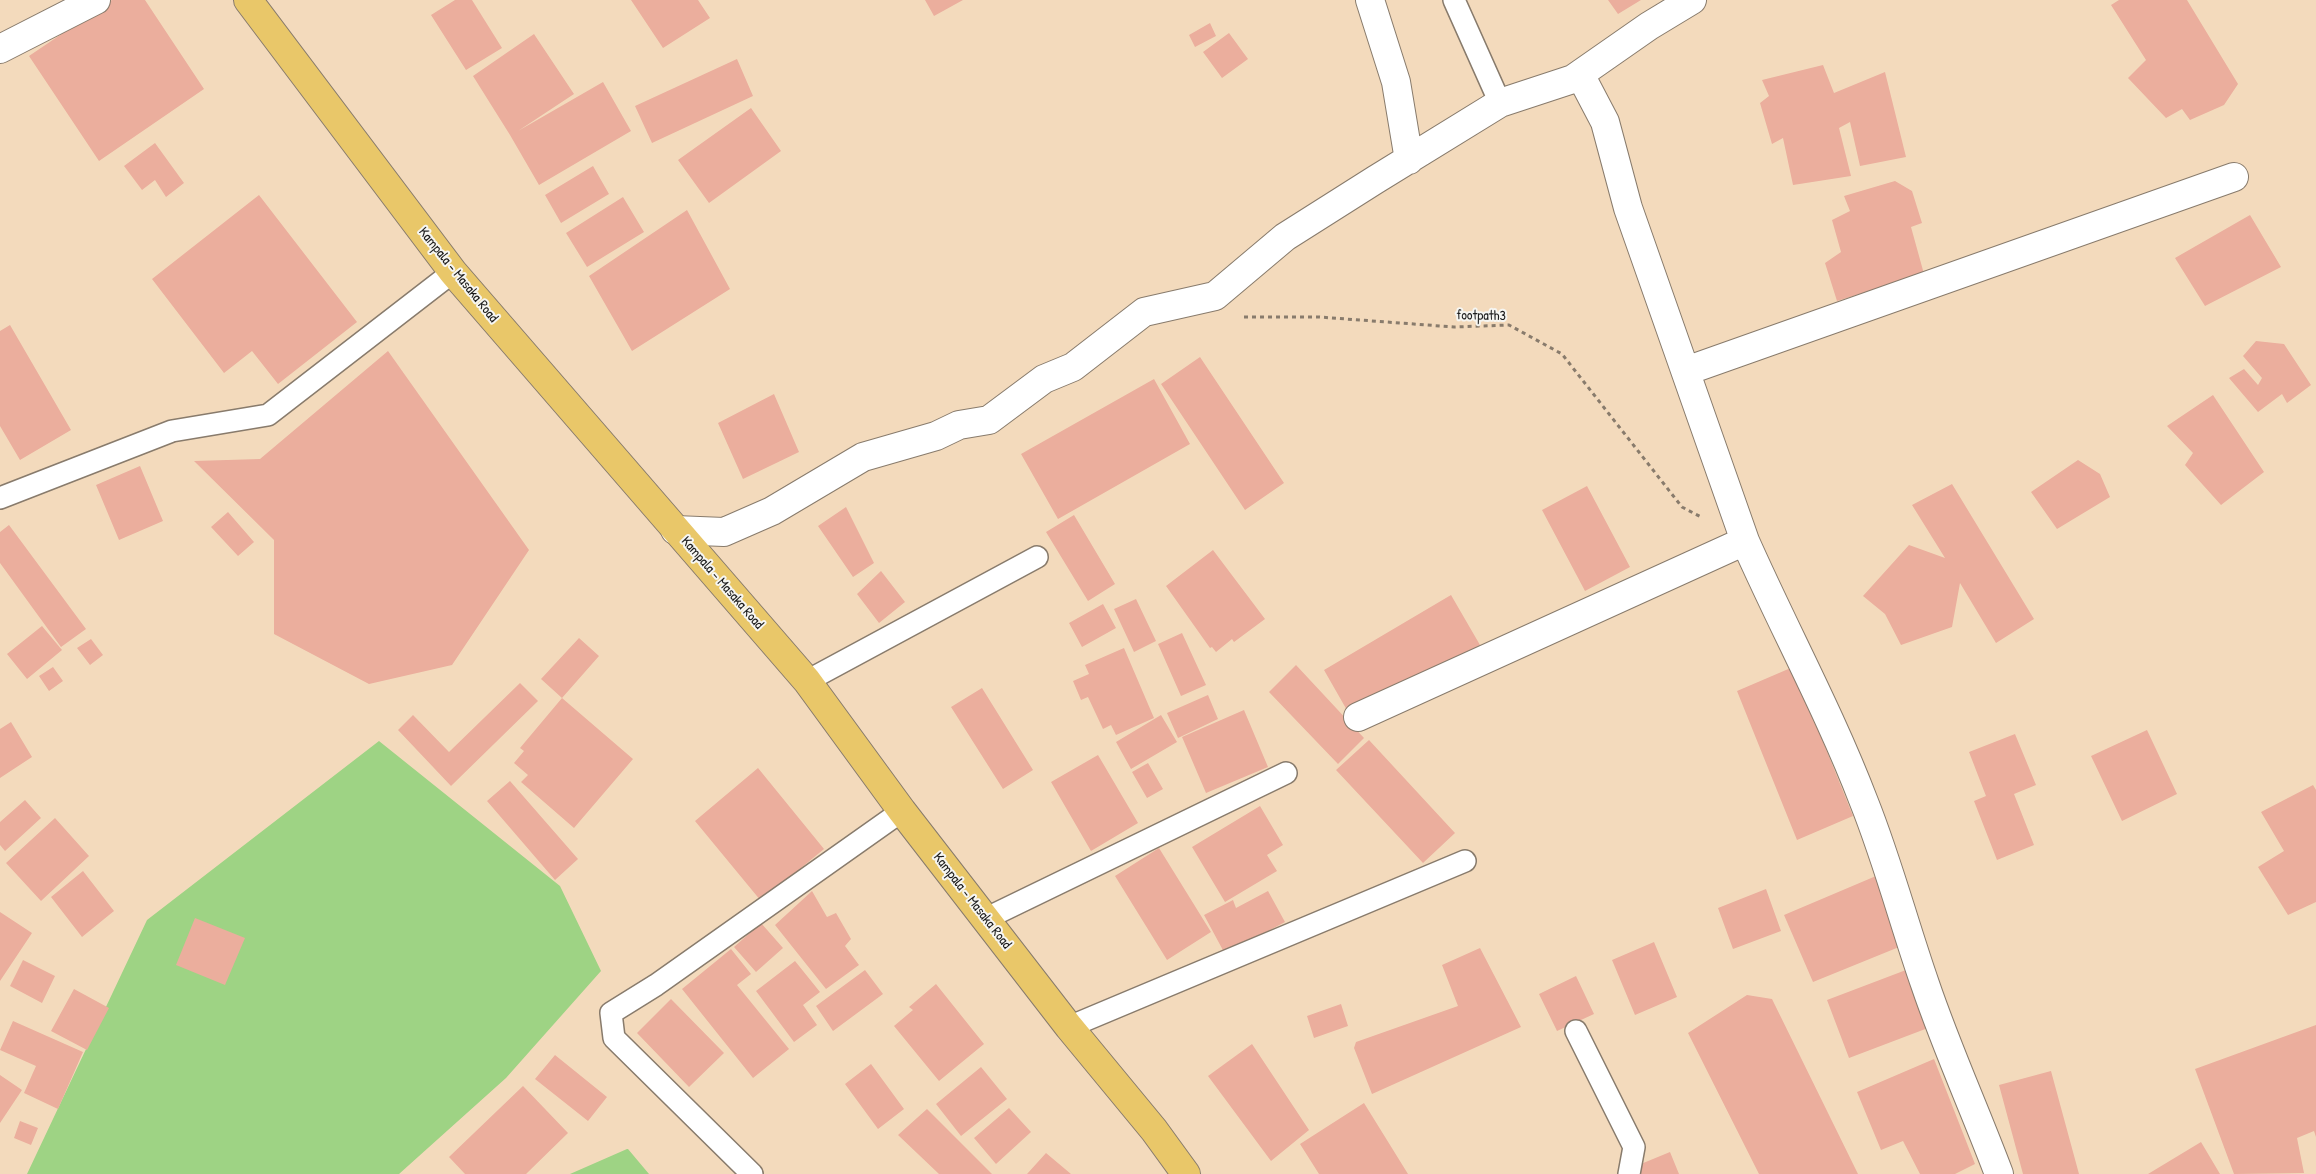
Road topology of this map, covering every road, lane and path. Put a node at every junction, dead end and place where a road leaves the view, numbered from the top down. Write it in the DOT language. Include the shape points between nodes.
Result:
graph roads {
  1 [pos="96,0"];
  2 [pos="248,0"];
  3 [pos="1370,0"];
  4 [pos="1454,0"];
  5 [pos="1692,0"];
  6 [pos="0,49"];
  7 [pos="1573,78"];
  8 [pos="1500,103"];
  9 [pos="1409,160"];
  10 [pos="2234,177"];
  11 [pos="453,272"];
  12 [pos="1236,317"];
  13 [pos="1686,371"];
  14 [pos="0,498"];
  15 [pos="675,530"];
  16 [pos="1745,541"];
  17 [pos="1037,557"];
  18 [pos="807,681"];
  19 [pos="1358,718"];
  20 [pos="1286,773"];
  21 [pos="902,811"];
  22 [pos="1465,861"];
  23 [pos="986,919"];
  24 [pos="1069,1027"];
  25 [pos="1576,1031"];
  26 [pos="752,1174"];
  27 [pos="1186,1174"];
  28 [pos="1629,1174"];
  29 [pos="1999,1174"];
  1 -- 6 [label="street"];
  2 -- 11 [label="highway, Kampala - Masaka Road"];
  3 -- 9 [label="street" via="1396,82"];
  4 -- 8 [label="lane"];
  5 -- 7 [label="street"];
  7 -- 8 [label="street"];
  7 -- 13 [label="street" via="1583,80 1605,122 1628,208"];
  8 -- 9 [label="street"];
  9 -- 15 [label="street" via="1286,237 1215,296 1144,312 1073,367 1044,379 989,420 959,425 936,436 863,458 772,511 724,532"];
  10 -- 13 [label="street"];
  11 -- 14 [label="lane" via="268,415 172,431"];
  11 -- 15 [label="highway, Kampala - Masaka Road"];
  12 -- 16 [label="path, footpath3" via="1319,317 1454,327 1509,325 1562,354 1682,507"];
  13 -- 16 [label="street"];
  15 -- 18 [label="highway, Kampala - Masaka Road"];
  16 -- 19 [label="street"];
  16 -- 29 [label="street" via="1768,594 1801,656 1864,802 1900,902 1924,983"];
  17 -- 18 [label="lane"];
  18 -- 21 [label="highway, Kampala - Masaka Road"];
  20 -- 23 [label="lane"];
  21 -- 23 [label="highway, Kampala - Masaka Road"];
  21 -- 26 [label="lane" via="656,985 611,1013 614,1038"];
  22 -- 24 [label="lane"];
  23 -- 24 [label="highway, Kampala - Masaka Road"];
  24 -- 27 [label="highway, Kampala - Masaka Road"];
  25 -- 28 [label="lane" via="1634,1147"];
}
